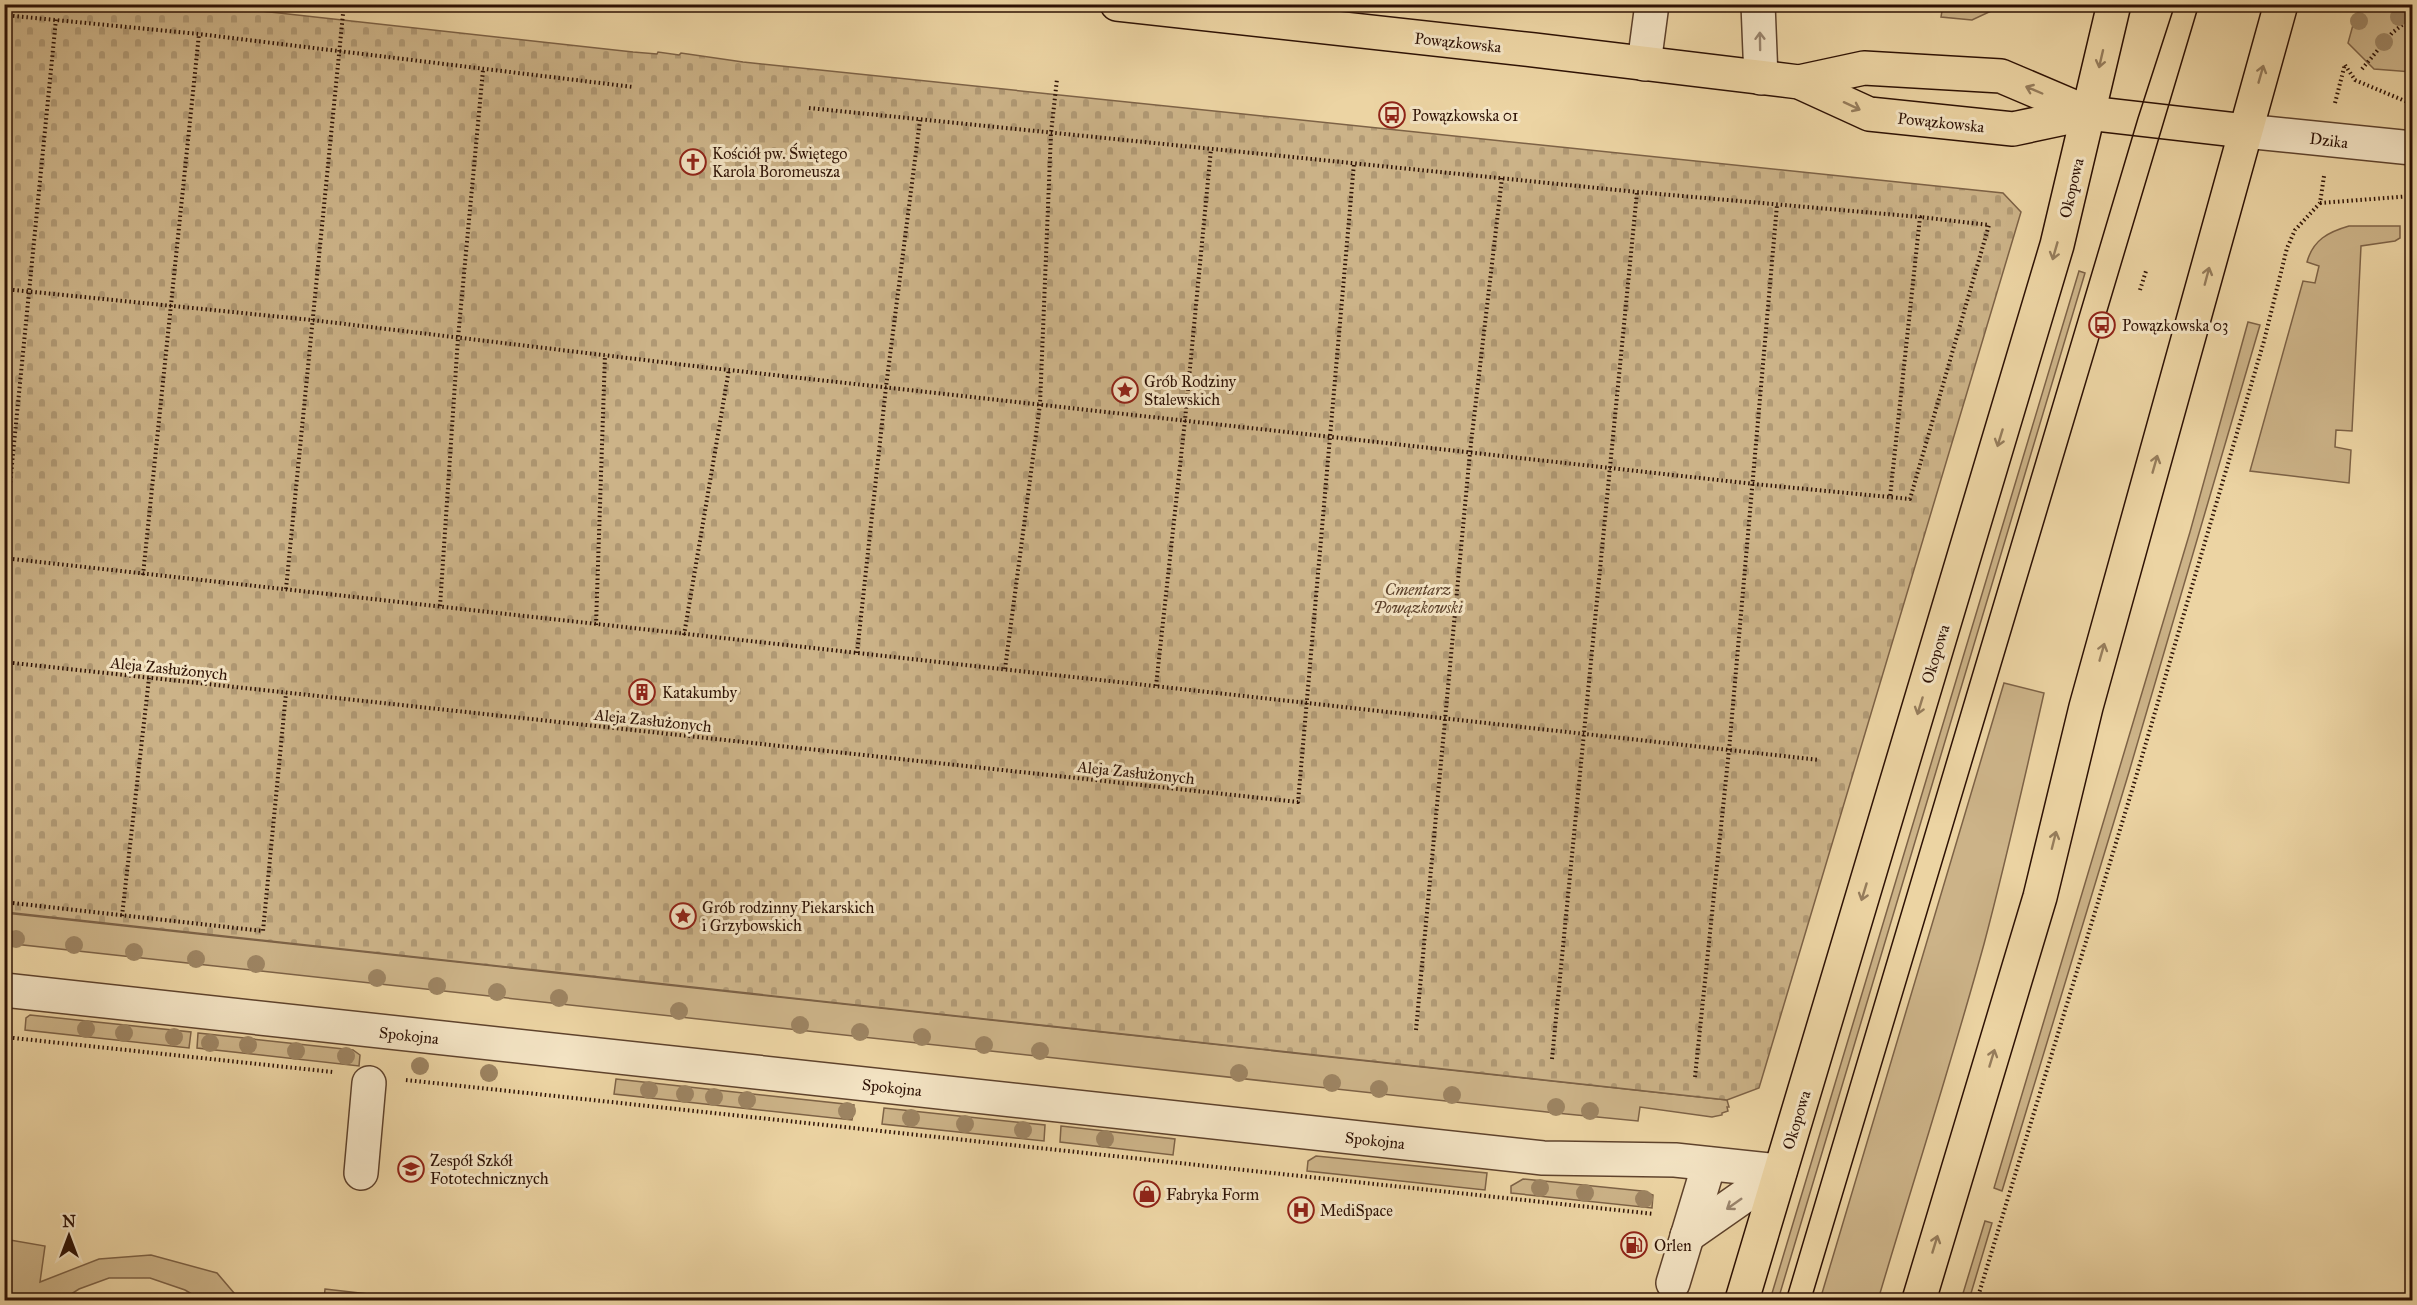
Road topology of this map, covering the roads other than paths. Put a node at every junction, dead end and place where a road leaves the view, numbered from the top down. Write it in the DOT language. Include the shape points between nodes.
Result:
graph roads {
  1 [pos="1117,4"];
  2 [pos="1652,4"];
  3 [pos="1758,4"];
  4 [pos="2114,4"];
  5 [pos="2281,4"];
  6 [pos="1644,64"];
  7 [pos="1761,78"];
  8 [pos="1799,82"];
  9 [pos="2088,113"];
  10 [pos="2245,130"];
  11 [pos="2412,148"];
  12 [pos="4,990"];
  13 [pos="369,1083"];
  14 [pos="1709,1164"];
  15 [pos="1780,1171"];
  16 [pos="360,1173"];
  17 [pos="1687,1236"];
  18 [pos="1673,1283"];
  19 [pos="1742,1300"];
  20 [pos="1919,1300"];
  1 -- 6 [label="main road, Powązkowska"];
  2 -- 6 [label="street"];
  7 -- 3 [label="street, one-way"];
  4 -- 9 [label="main road, Okopowa, one-way"];
  10 -- 5 [label="main road, one-way"];
  6 -- 7 [label="main road, Powązkowska"];
  7 -- 8 [label="main road, Powązkowska"];
  9 -- 8 [label="main road, Powązkowska, one-way" via="2001,76 1864,68"];
  8 -- 9 [label="main road, Powązkowska, one-way" via="1869,114 1956,124 2013,129"];
  9 -- 10 [label="main road, Powązkowska"];
  9 -- 15 [label="main road, Okopowa, one-way" via="2057,245"];
  10 -- 11 [label="street, Dzika"];
  20 -- 10 [label="main road, one-way" via="2040,897 2086,707"];
  12 -- 14 [label="street, Spokojna" via="1523,1156"];
  13 -- 16 [label="street"];
  14 -- 15 [label="street, Spokojna"];
  14 -- 17 [label="street"];
  15 -- 17 [label="street, one-way"];
  15 -- 19 [label="main road, Okopowa"];
  17 -- 18 [label="street"];
}
